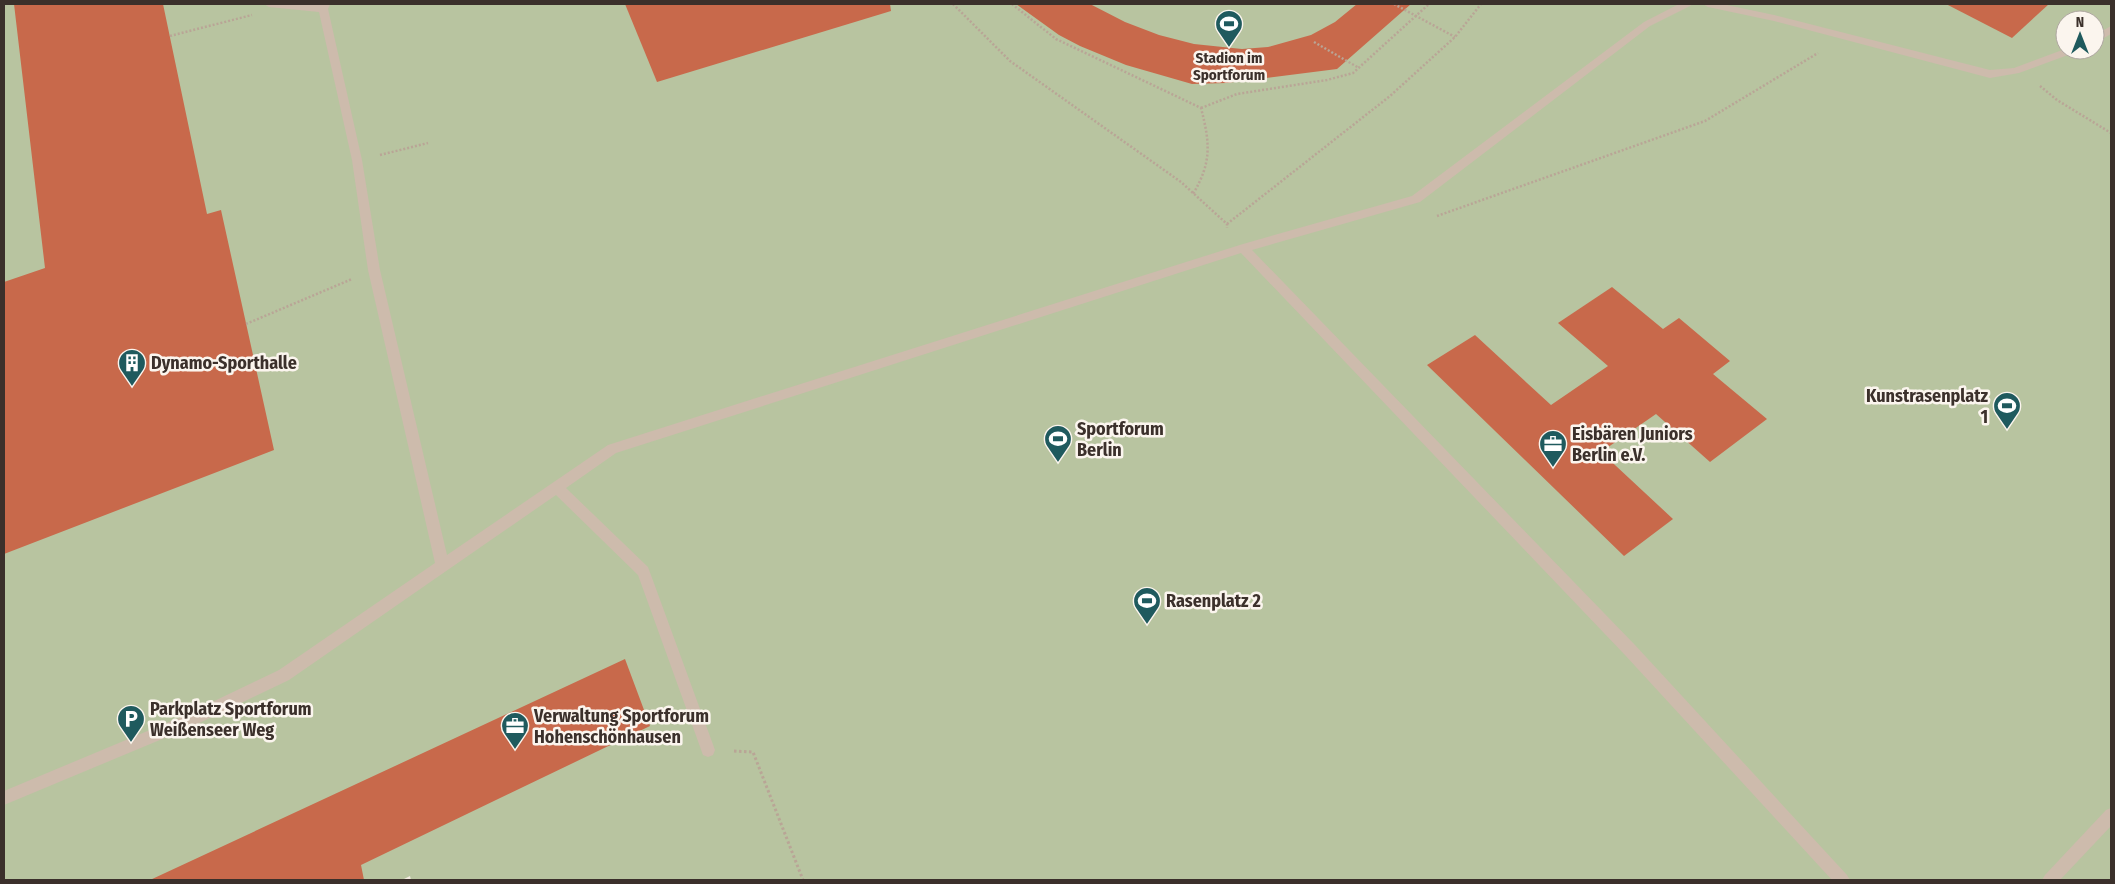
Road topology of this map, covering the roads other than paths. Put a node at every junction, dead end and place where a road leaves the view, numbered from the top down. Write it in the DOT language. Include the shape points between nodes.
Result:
graph roads {
  1 [pos="269,4"];
  2 [pos="1687,4"];
  3 [pos="1708,4"];
  4 [pos="324,6"];
  5 [pos="2055,56"];
  6 [pos="1243,248"];
  7 [pos="558,488"];
  8 [pos="443,567"];
  9 [pos="708,750"];
  10 [pos="4,798"];
  11 [pos="2111,815"];
  12 [pos="1842,880"];
  13 [pos="2050,880"];
  1 -- 4 [label="lane"];
  2 -- 6 [label="lane" via="1647,24 1416,199"];
  3 -- 5 [label="lane" via="1990,74 2015,71"];
  4 -- 8 [label="lane" via="357,160 374,270"];
  6 -- 7 [label="lane" via="612,449"];
  6 -- 12 [label="lane" via="1630,650"];
  7 -- 8 [label="lane"];
  7 -- 9 [label="lane" via="643,571"];
  8 -- 10 [label="lane" via="284,676 186,722"];
  11 -- 13 [label="lane"];
}
